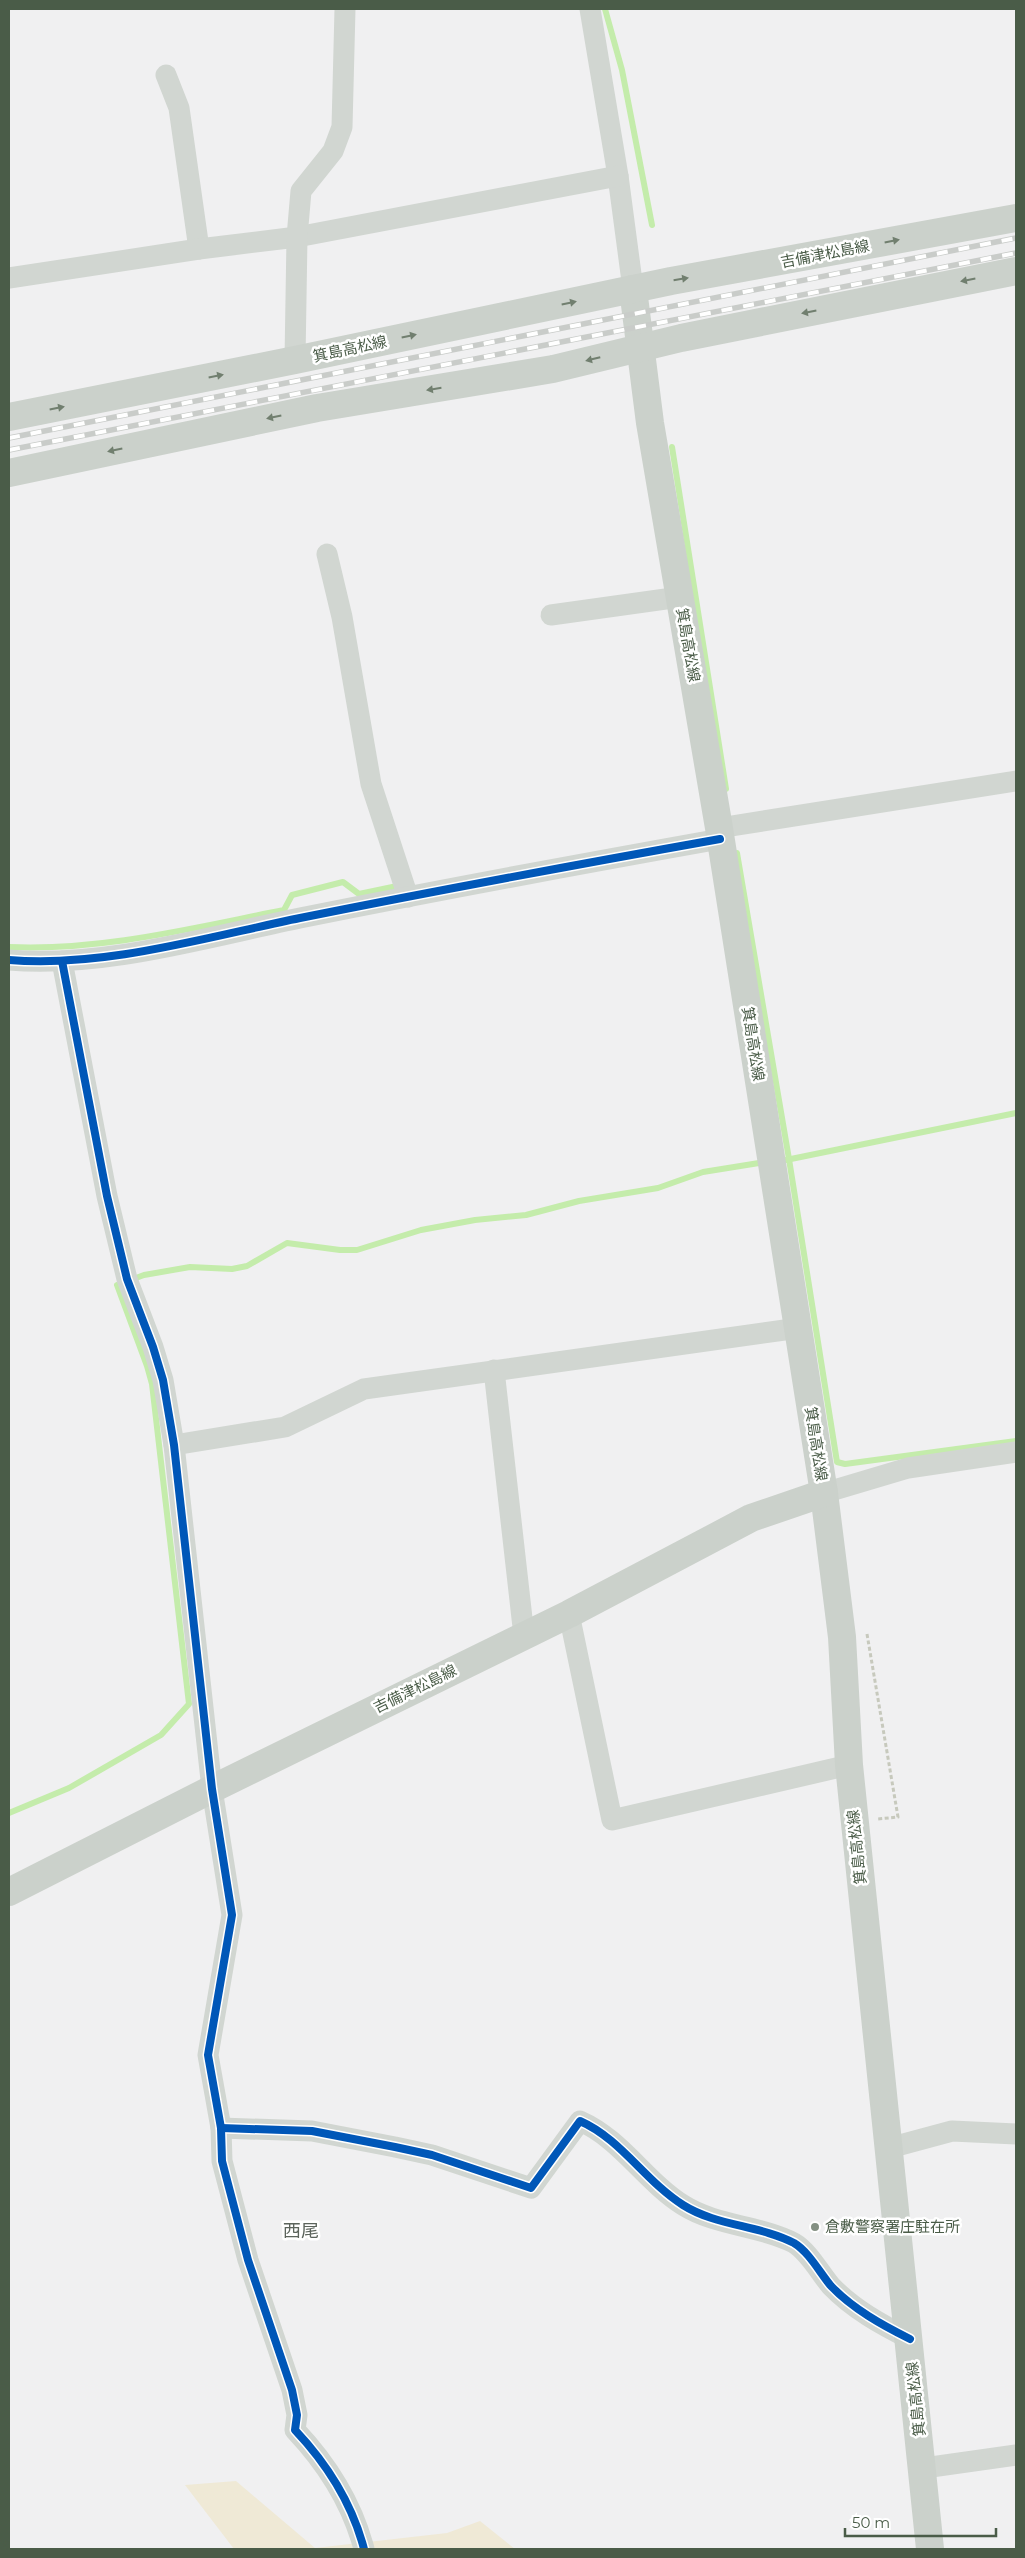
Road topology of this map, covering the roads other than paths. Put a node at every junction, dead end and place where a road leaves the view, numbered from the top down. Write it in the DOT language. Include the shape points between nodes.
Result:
graph roads {
  1 [pos="345,9"];
  2 [pos="590,9"];
  3 [pos="166,75"];
  4 [pos="618,176"];
  5 [pos="1016,218"];
  6 [pos="297,237"];
  7 [pos="199,249"];
  8 [pos="1016,271"];
  9 [pos="9,278"];
  10 [pos="633,289"];
  11 [pos="641,347"];
  12 [pos="296,360"];
  13 [pos="9,417"];
  14 [pos="9,472"];
  15 [pos="327,554"];
  16 [pos="680,596"];
  17 [pos="551,615"];
  18 [pos="1016,781"];
  19 [pos="727,829"];
  20 [pos="406,890"];
  21 [pos="9,960"];
  22 [pos="62,961"];
  23 [pos="799,1328"];
  24 [pos="494,1370"];
  25 [pos="174,1445"];
  26 [pos="1016,1452"];
  27 [pos="824,1493"];
  28 [pos="569,1614"];
  29 [pos="524,1636"];
  30 [pos="849,1765"];
  31 [pos="212,1789"];
  32 [pos="9,1892"];
  33 [pos="222,2128"];
  34 [pos="1016,2134"];
  35 [pos="889,2148"];
  36 [pos="910,2338"];
  37 [pos="1016,2455"];
  38 [pos="924,2468"];
  39 [pos="364,2549"];
  40 [pos="930,2549"];
  1 -- 6 [label="street" via="342,127 333,151 301,191"];
  2 -- 4 [label="street"];
  3 -- 7 [label="street" via="179,108"];
  4 -- 6 [label="street"];
  4 -- 10 [label="street"];
  10 -- 5 [label="main road, 吉備津松島線, one-way"];
  6 -- 7 [label="street"];
  6 -- 12 [label="street"];
  7 -- 9 [label="street"];
  8 -- 11 [label="main road, one-way"];
  10 -- 11 [label="main road, 箕島高松線"];
  12 -- 10 [label="main road, 箕島高松線, one-way"];
  11 -- 14 [label="main road, one-way" via="553,369 317,408"];
  11 -- 16 [label="main road, 箕島高松線" via="650,423"];
  13 -- 12 [label="main road, 箕島高松線, one-way"];
  15 -- 20 [label="street" via="342,617 372,784"];
  16 -- 17 [label="street"];
  16 -- 19 [label="main road, 箕島高松線"];
  18 -- 19 [label="street"];
  19 -- 20 [label="street" via="552,868"];
  19 -- 23 [label="main road, 箕島高松線"];
  20 -- 22 [label="street" via="144,950"];
  21 -- 22 [label="street"];
  22 -- 25 [label="street" via="127,1281 163,1380"];
  23 -- 24 [label="street"];
  23 -- 27 [label="main road, 箕島高松線"];
  24 -- 25 [label="street" via="364,1389 285,1426"];
  24 -- 29 [label="street"];
  25 -- 31 [label="street"];
  26 -- 27 [label="street" via="908,1468"];
  27 -- 28 [label="main road, 吉備津松島線" via="751,1518"];
  27 -- 30 [label="main road, 箕島高松線" via="842,1637"];
  28 -- 29 [label="main road, 吉備津松島線"];
  28 -- 30 [label="street" via="612,1820"];
  29 -- 31 [label="main road, 吉備津松島線"];
  30 -- 35 [label="main road, 箕島高松線"];
  31 -- 32 [label="main road, 吉備津松島線"];
  31 -- 33 [label="street" via="232,1915 208,2054"];
  33 -- 36 [label="street" via="312,2131 395,2147 432,2155 531,2188 580,2121 598,2129 684,2206 796,2244 854,2306"];
  33 -- 39 [label="street" via="222,2161 246,2251 292,2390 297,2415 295,2430 319,2456 340,2489"];
  34 -- 35 [label="street" via="952,2131"];
  35 -- 36 [label="main road, 箕島高松線"];
  36 -- 38 [label="main road, 箕島高松線"];
  37 -- 38 [label="street"];
  38 -- 40 [label="main road, 箕島高松線"];
}
